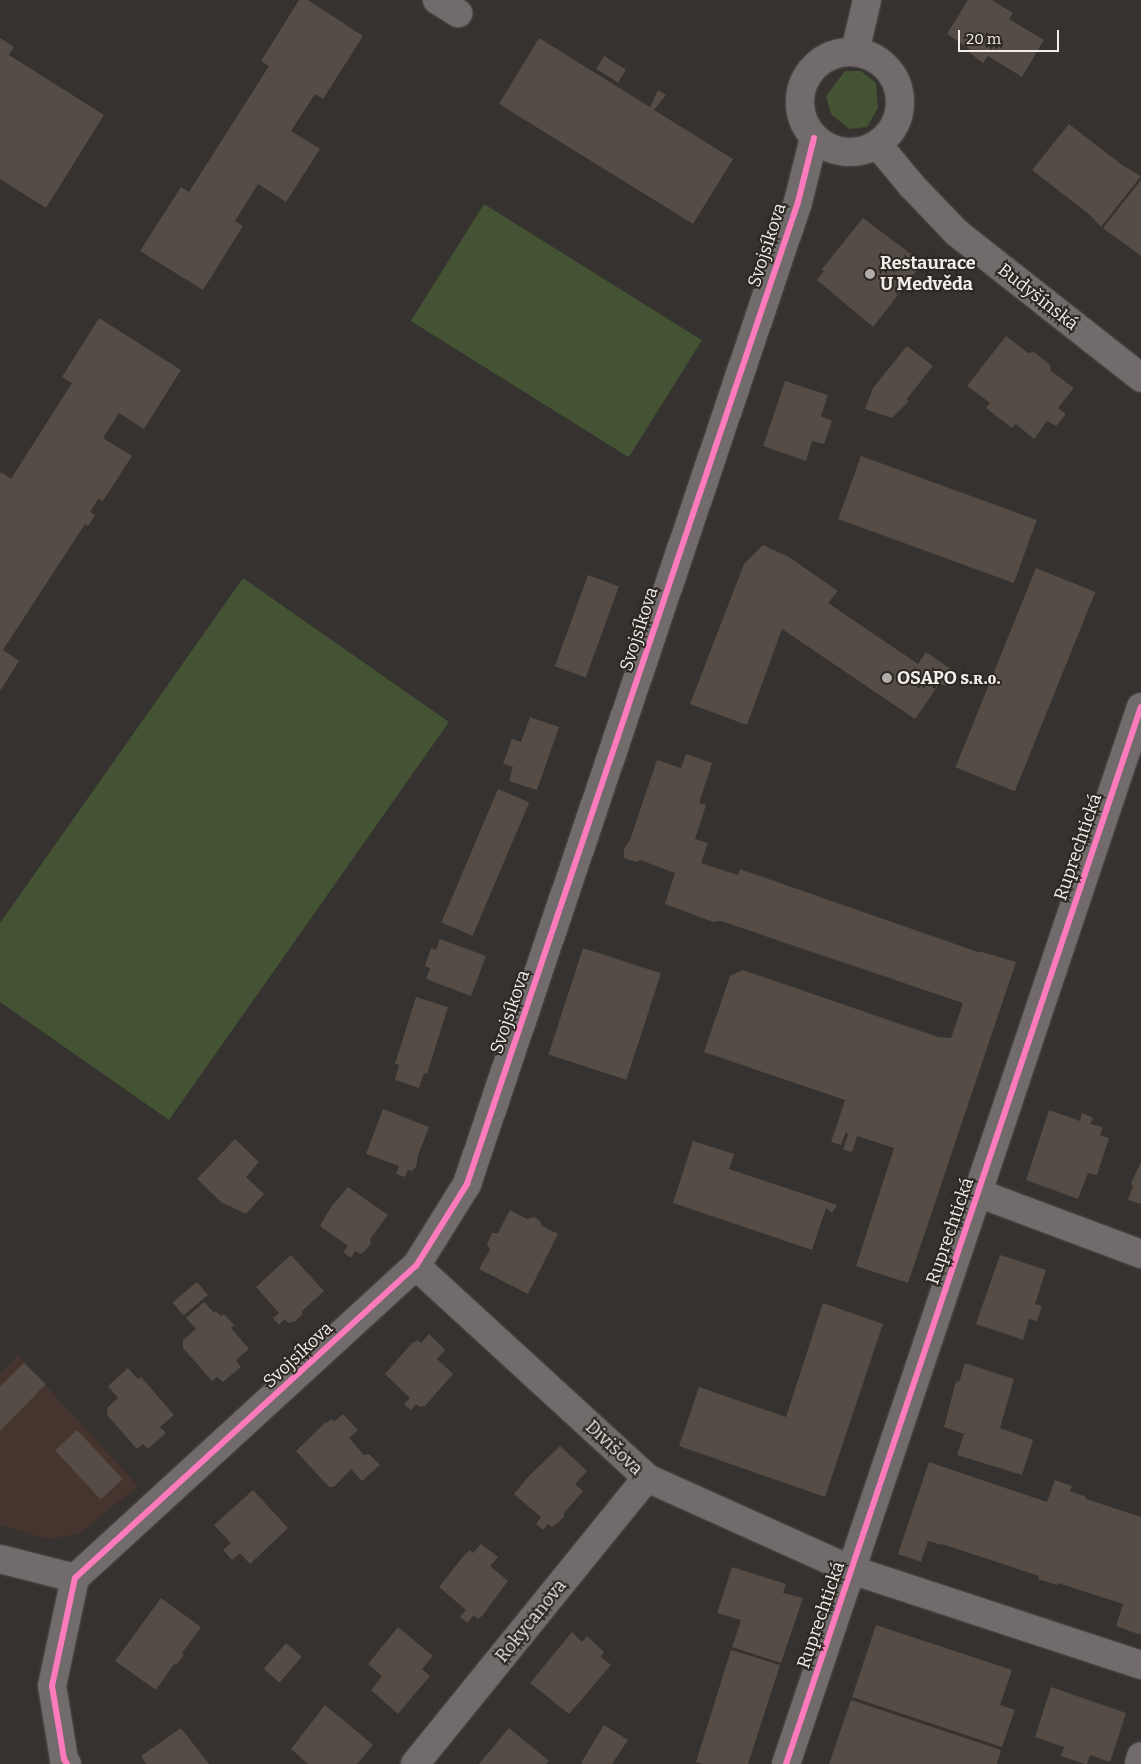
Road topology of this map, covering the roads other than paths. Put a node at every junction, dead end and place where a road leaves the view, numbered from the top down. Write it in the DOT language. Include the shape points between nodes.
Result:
graph roads {
  1 [pos="867,0"];
  2 [pos="856,52"];
  3 [pos="814,138"];
  4 [pos="878,145"];
  5 [pos="1141,378"];
  6 [pos="1141,707"];
  7 [pos="978,1193"];
  8 [pos="1141,1254"];
  9 [pos="416,1266"];
  10 [pos="647,1478"];
  11 [pos="0,1559"];
  12 [pos="852,1570"];
  13 [pos="75,1578"];
  14 [pos="1141,1665"];
  15 [pos="1141,1756"];
  16 [pos="67,1764"];
  17 [pos="415,1764"];
  18 [pos="786,1764"];
  19 [pos="1139,1764"];
  1 -- 2 [label="street"];
  2 -- 3 [label="street" via="840,52 826,58 805,79 800,94 800,110 804,126"];
  2 -- 4 [label="street" via="871,56 885,66 895,78 900,93 900,110 895,125"];
  3 -- 4 [label="street" via="827,148 842,153"];
  3 -- 9 [label="street, Svojsíkova" via="785,239 467,1184"];
  4 -- 5 [label="street, Budyšínská" via="957,233"];
  6 -- 7 [label="street, Ruprechtická"];
  7 -- 8 [label="street, Ruprechtická"];
  7 -- 12 [label="street, Ruprechtická"];
  9 -- 10 [label="street, Divišova"];
  9 -- 13 [label="street, Svojsíkova"];
  10 -- 12 [label="street, Divišova"];
  10 -- 17 [label="street, Rokycanova"];
  11 -- 13 [label="street"];
  12 -- 14 [label="street, Ruprechtická"];
  12 -- 18 [label="street, Ruprechtická"];
  13 -- 16 [label="street" via="52,1686"];
  15 -- 19 [label="street"];
}
